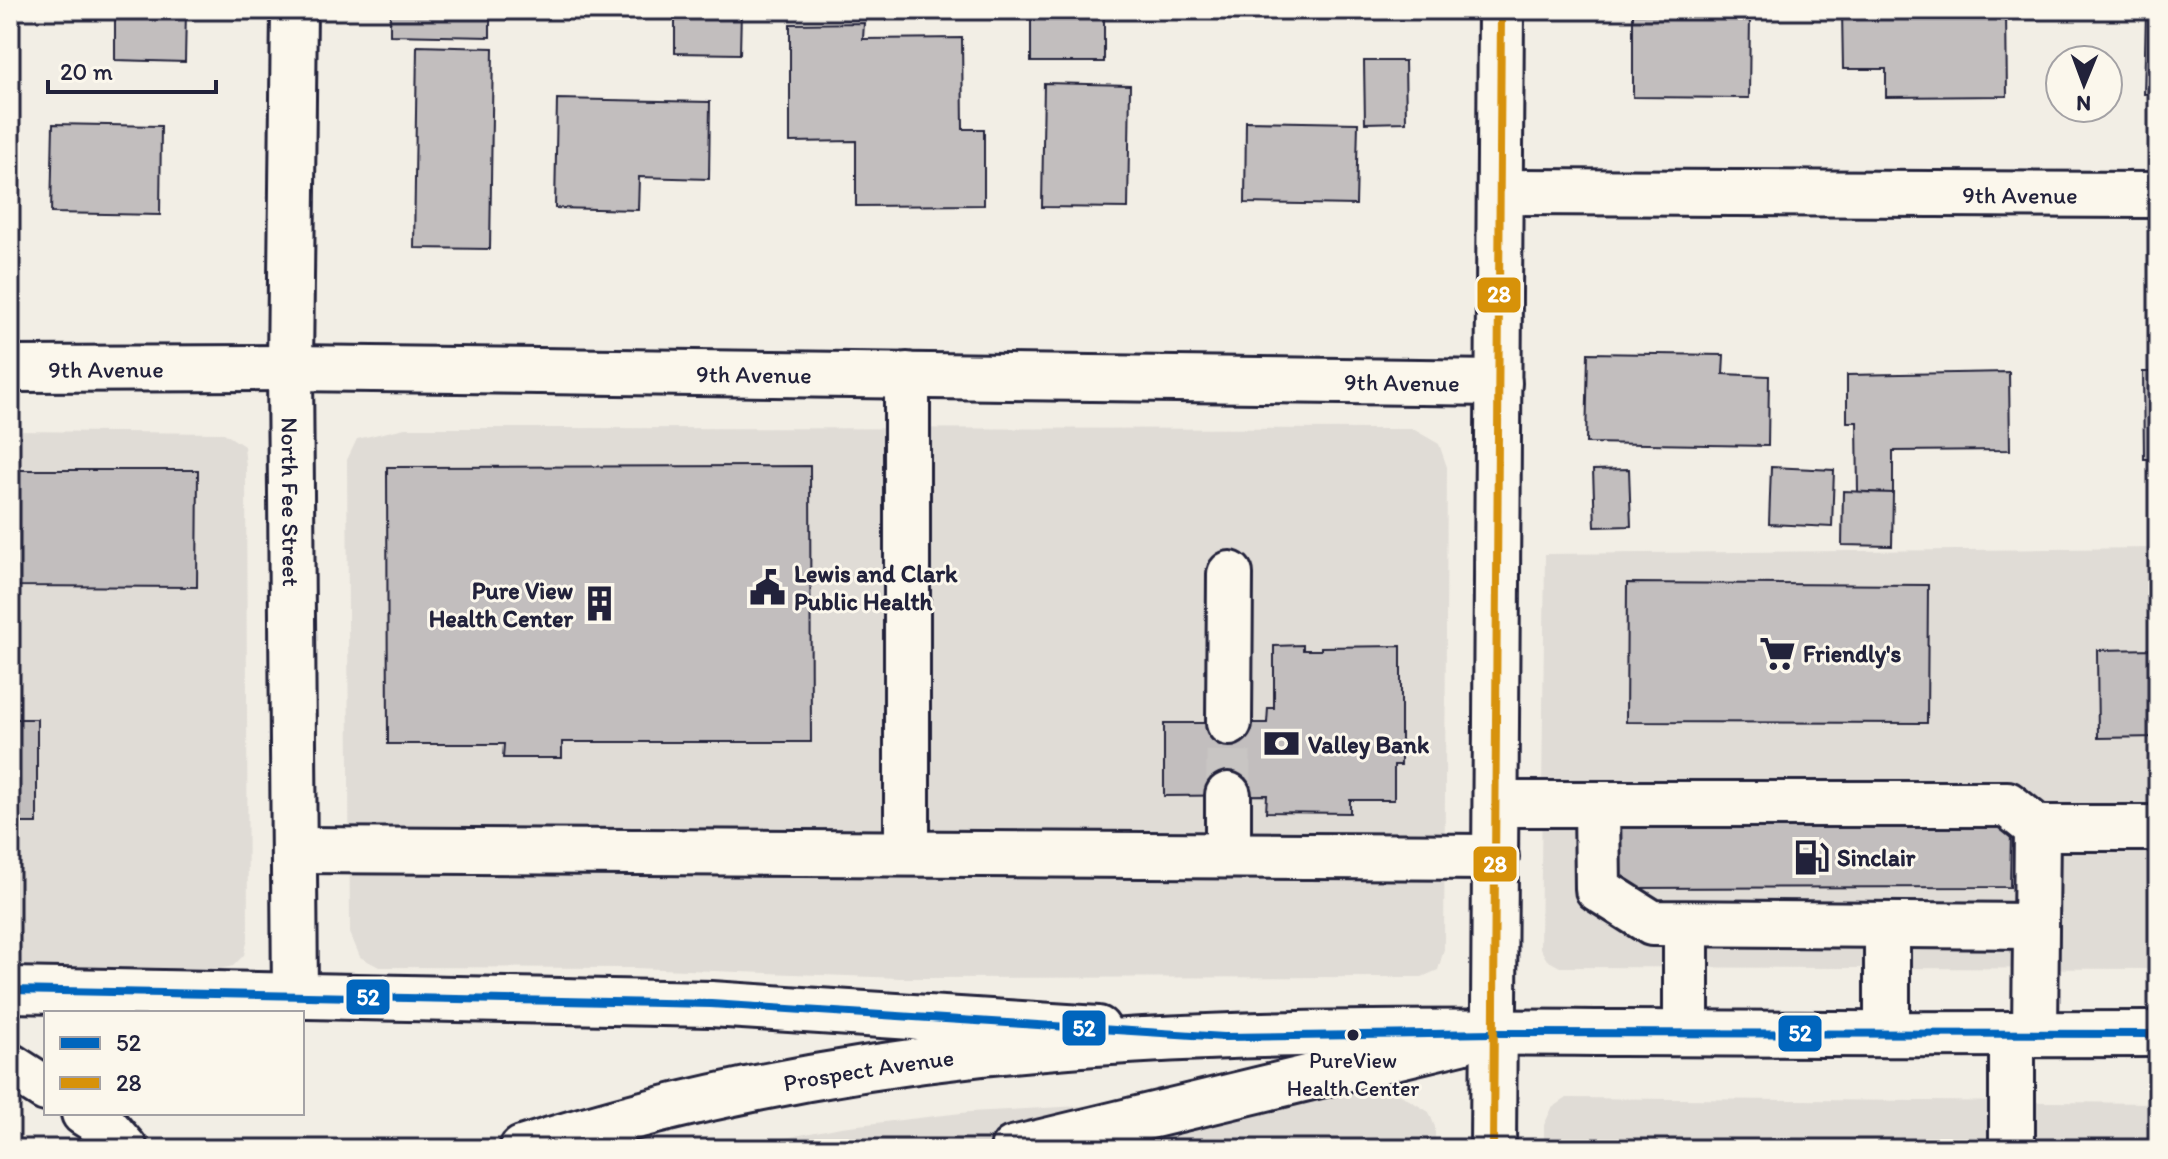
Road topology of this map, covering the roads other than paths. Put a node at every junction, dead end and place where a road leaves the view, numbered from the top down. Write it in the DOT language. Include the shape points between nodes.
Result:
graph roads {
  1 [pos="294,10"];
  2 [pos="1501,10"];
  3 [pos="1500,192"];
  4 [pos="2158,195"];
  5 [pos="290,368"];
  6 [pos="10,369"];
  7 [pos="907,375"];
  8 [pos="1499,383"];
  9 [pos="1230,574"];
  10 [pos="1229,723"];
  11 [pos="1228,795"];
  12 [pos="1496,804"];
  13 [pos="1597,804"];
  14 [pos="2037,828"];
  15 [pos="2158,828"];
  16 [pos="294,850"];
  17 [pos="907,853"];
  18 [pos="1228,855"];
  19 [pos="1496,857"];
  20 [pos="1686,924"];
  21 [pos="1887,925"];
  22 [pos="2036,926"];
  23 [pos="10,990"];
  24 [pos="295,995"];
  25 [pos="1495,1033"];
  26 [pos="1686,1033"];
  27 [pos="1887,1034"];
  28 [pos="2024,1034"];
  29 [pos="2158,1034"];
  30 [pos="1224,1037"];
  31 [pos="10,1066"];
  32 [pos="44,1088"];
  33 [pos="87,1115"];
  34 [pos="125,1149"];
  35 [pos="522,1149"];
  36 [pos="1013,1149"];
  37 [pos="1493,1149"];
  38 [pos="2012,1149"];
  1 -- 5 [label="main road, North Fee Street"];
  2 -- 3 [label="main road"];
  3 -- 4 [label="main road, 9th Avenue"];
  3 -- 8 [label="main road"];
  5 -- 6 [label="main road, 9th Avenue"];
  5 -- 7 [label="main road, 9th Avenue"];
  5 -- 16 [label="main road, North Fee Street"];
  7 -- 8 [label="main road, 9th Avenue"];
  7 -- 17 [label="main road"];
  8 -- 12 [label="main road"];
  9 -- 10 [label="main road"];
  11 -- 18 [label="main road"];
  12 -- 13 [label="main road"];
  12 -- 19 [label="main road"];
  13 -- 14 [label="main road" via="2007,804"];
  13 -- 20 [label="main road" via="1598,889 1652,923"];
  14 -- 15 [label="main road"];
  14 -- 22 [label="main road"];
  16 -- 17 [label="main road"];
  16 -- 24 [label="main road, North Fee Street"];
  17 -- 18 [label="main road"];
  18 -- 19 [label="main road"];
  19 -- 25 [label="main road"];
  20 -- 21 [label="main road"];
  20 -- 26 [label="main road"];
  21 -- 22 [label="main road"];
  21 -- 27 [label="main road"];
  22 -- 28 [label="main road"];
  23 -- 24 [label="main road"];
  24 -- 30 [label="main road" via="711,1004"];
  25 -- 26 [label="main road"];
  25 -- 30 [label="main road"];
  25 -- 36 [label="main road"];
  25 -- 37 [label="main road"];
  26 -- 27 [label="main road"];
  27 -- 28 [label="main road"];
  28 -- 29 [label="main road"];
  28 -- 38 [label="main road"];
  30 -- 35 [label="main road, Prospect Avenue" via="983,1053 861,1069 742,1091"];
  31 -- 32 [label="main road"];
  33 -- 34 [label="main road"];
}
